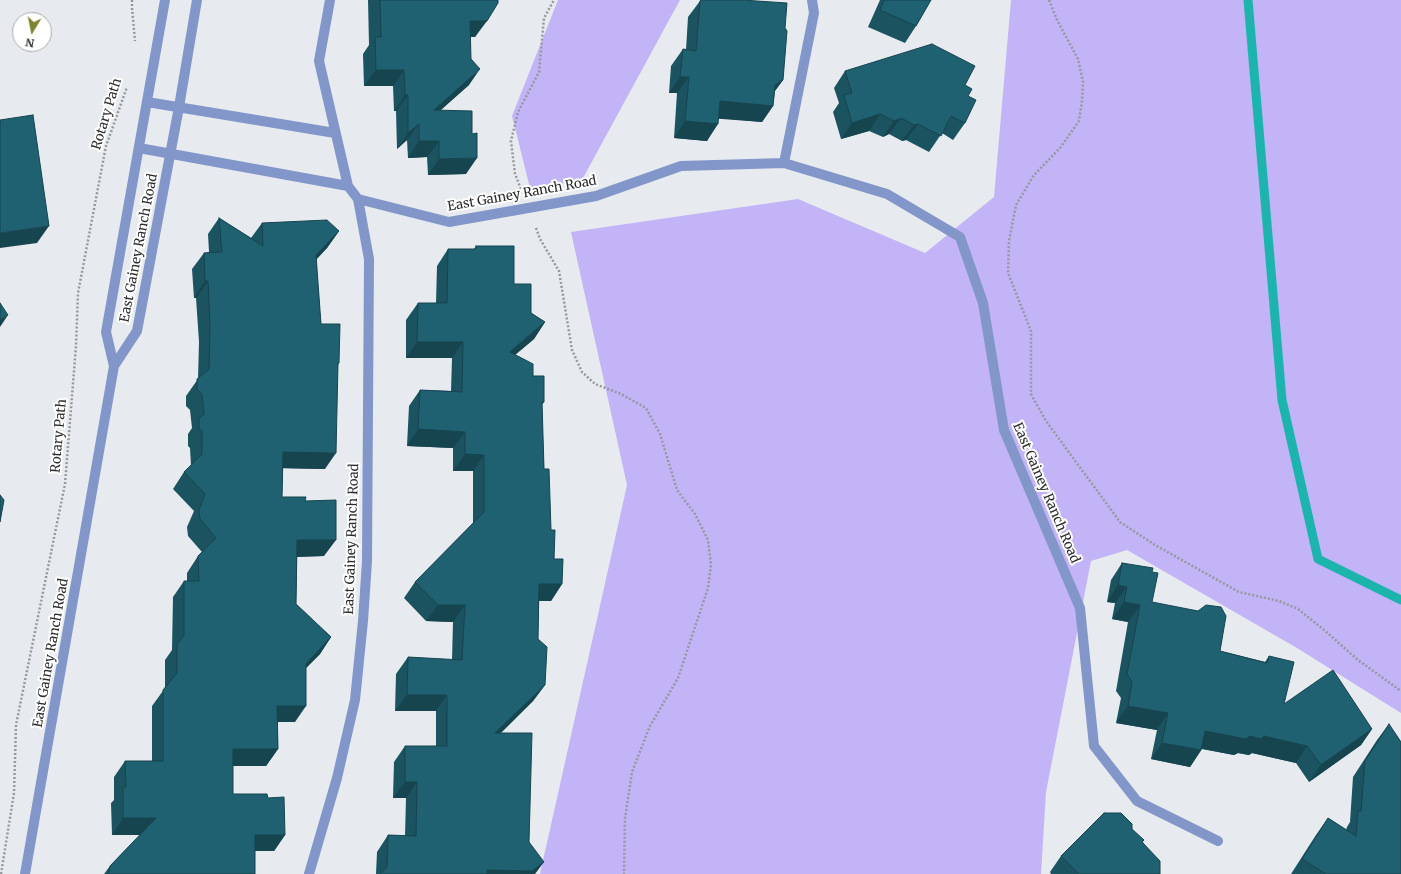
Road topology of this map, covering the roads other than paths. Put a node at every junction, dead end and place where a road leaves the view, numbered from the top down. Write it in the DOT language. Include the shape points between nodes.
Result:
graph roads {
  1 [pos="165,0"];
  2 [pos="197,0"];
  3 [pos="330,0"];
  4 [pos="812,0"];
  5 [pos="147,102"];
  6 [pos="179,107"];
  7 [pos="335,133"];
  8 [pos="139,148"];
  9 [pos="170,153"];
  10 [pos="784,163"];
  11 [pos="348,186"];
  12 [pos="358,199"];
  13 [pos="114,366"];
  14 [pos="1218,841"];
  15 [pos="25,874"];
  16 [pos="309,874"];
  1 -- 5 [label="street, East Gainey Ranch Road"];
  2 -- 6 [label="street, East Gainey Ranch Road"];
  3 -- 7 [label="street, East Gainey Ranch Road" via="319,61"];
  4 -- 10 [label="street" via="814,13"];
  5 -- 6 [label="street"];
  5 -- 8 [label="street, East Gainey Ranch Road"];
  6 -- 7 [label="street"];
  6 -- 9 [label="street, East Gainey Ranch Road"];
  7 -- 11 [label="street, East Gainey Ranch Road"];
  8 -- 9 [label="street"];
  8 -- 13 [label="street, East Gainey Ranch Road" via="106,332"];
  9 -- 11 [label="street"];
  9 -- 13 [label="street, East Gainey Ranch Road" via="137,331"];
  10 -- 12 [label="street, East Gainey Ranch Road" via="681,166 596,196 449,222"];
  10 -- 14 [label="street, East Gainey Ranch Road" via="887,194 960,237 983,303 1004,430 1080,608 1094,746 1137,801"];
  11 -- 12 [label="street, East Gainey Ranch Road"];
  12 -- 16 [label="street, East Gainey Ranch Road" via="370,259 363,621 355,700 337,778"];
  13 -- 15 [label="street, East Gainey Ranch Road"];
}
